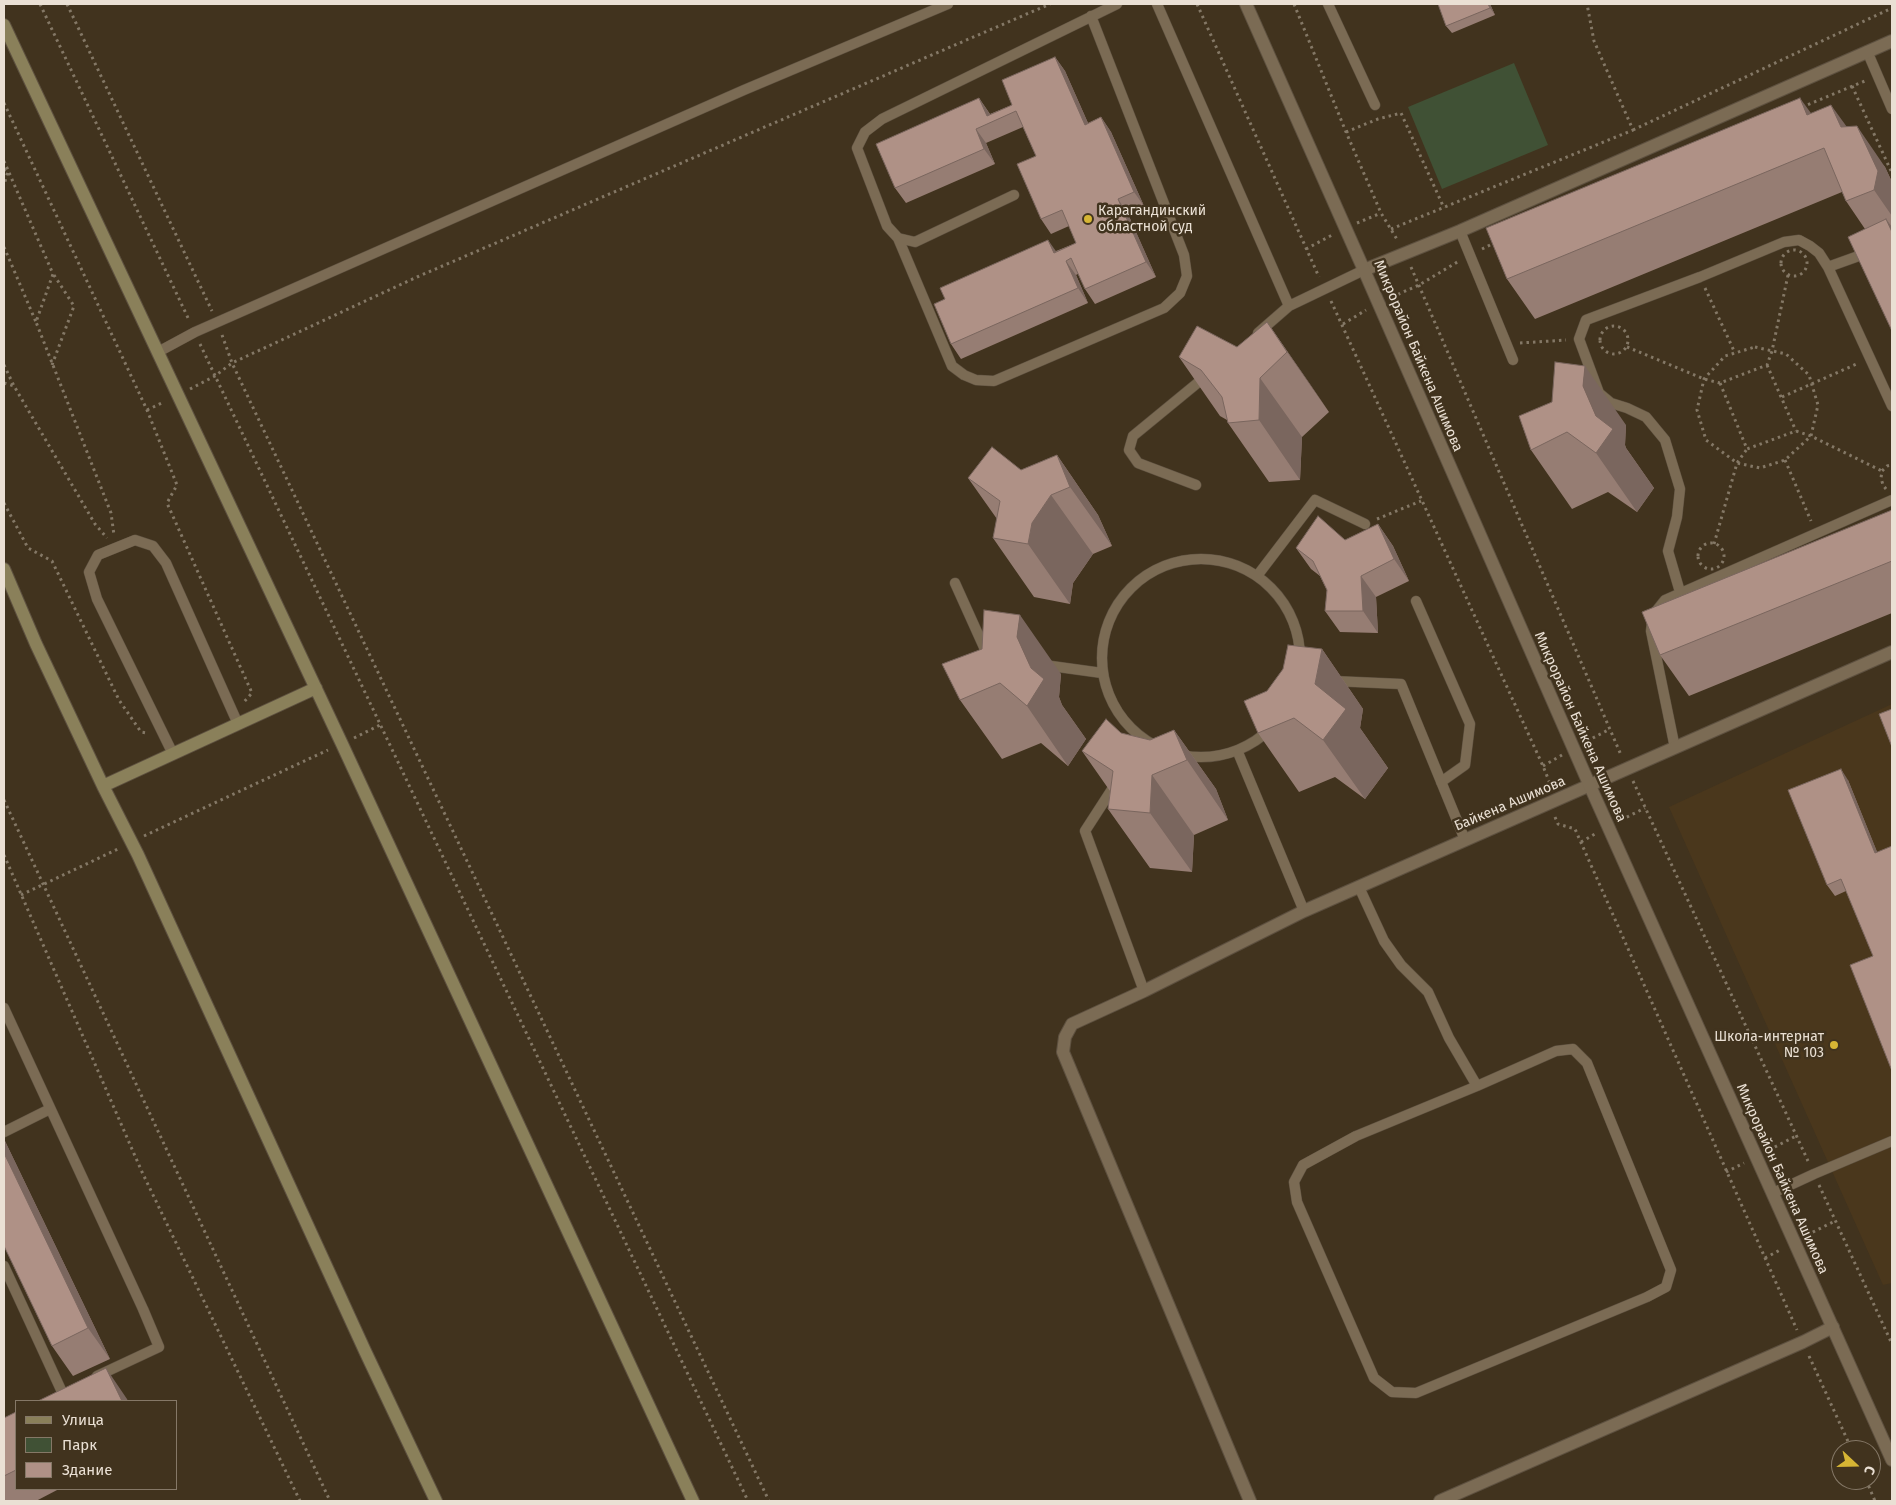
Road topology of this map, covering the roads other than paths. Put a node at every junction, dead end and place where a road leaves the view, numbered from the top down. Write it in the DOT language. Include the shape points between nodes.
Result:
graph roads {
  1 [pos="948,4"];
  2 [pos="1117,4"];
  3 [pos="1157,4"];
  4 [pos="1246,4"];
  5 [pos="1328,4"];
  6 [pos="1091,16"];
  7 [pos="4,25"];
  8 [pos="1892,40"];
  9 [pos="1867,51"];
  10 [pos="1375,105"];
  11 [pos="1892,108"];
  12 [pos="1014,195"];
  13 [pos="1460,231"];
  14 [pos="898,238"];
  15 [pos="1892,244"];
  16 [pos="1828,267"];
  17 [pos="1364,270"];
  18 [pos="1289,306"];
  19 [pos="1248,343"];
  20 [pos="158,352"];
  21 [pos="1513,360"];
  22 [pos="1217,367"];
  23 [pos="1892,406"];
  24 [pos="1196,485"];
  25 [pos="1892,500"];
  26 [pos="1364,524"];
  27 [pos="5,574"];
  28 [pos="1257,576"];
  29 [pos="955,583"];
  30 [pos="1680,592"];
  31 [pos="1416,601"];
  32 [pos="1892,652"];
  33 [pos="997,658"];
  34 [pos="1036,663"];
  35 [pos="1102,673"];
  36 [pos="1325,681"];
  37 [pos="316,688"];
  38 [pos="236,719"];
  39 [pos="1675,748"];
  40 [pos="1237,750"];
  41 [pos="173,754"];
  42 [pos="1122,772"];
  43 [pos="1441,782"];
  44 [pos="103,786"];
  45 [pos="1590,786"];
  46 [pos="1465,840"];
  47 [pos="1359,887"];
  48 [pos="1304,911"];
  49 [pos="1144,991"];
  50 [pos="4,1008"];
  51 [pos="1477,1086"];
  52 [pos="50,1109"];
  53 [pos="4,1132"];
  54 [pos="1892,1141"];
  55 [pos="1773,1193"];
  56 [pos="4,1266"];
  57 [pos="1832,1327"];
  58 [pos="88,1380"];
  59 [pos="50,1398"];
  60 [pos="1892,1460"];
  61 [pos="436,1501"];
  62 [pos="693,1501"];
  63 [pos="1250,1501"];
  64 [pos="1440,1501"];
  1 -- 20 [label="lane" via="217,322"];
  2 -- 6 [label="lane"];
  3 -- 18 [label="lane"];
  4 -- 17 [label="street, Микрорайон Байкена Ашимова"];
  5 -- 10 [label="lane"];
  6 -- 14 [label="lane" via="882,119 865,132 857,148 887,226"];
  6 -- 14 [label="lane" via="1184,255 1187,276 1180,293 1164,308 994,380 976,380 952,366"];
  7 -- 20 [label="main road"];
  8 -- 9 [label="street"];
  9 -- 11 [label="lane"];
  9 -- 13 [label="street"];
  12 -- 14 [label="lane" via="915,242"];
  13 -- 17 [label="street"];
  13 -- 21 [label="lane"];
  15 -- 16 [label="lane"];
  16 -- 23 [label="lane"];
  16 -- 30 [label="lane" via="1810,246 1799,240 1784,242 1586,320 1579,339 1599,393 1611,403 1646,418 1665,440 1680,488 1668,551"];
  17 -- 18 [label="lane"];
  17 -- 45 [label="street, Микрорайон Байкена Ашимова"];
  18 -- 19 [label="lane"];
  20 -- 37 [label="main road"];
  22 -- 24 [label="lane" via="1133,436 1129,450 1138,463"];
  25 -- 30 [label="lane"];
  26 -- 28 [label="lane" via="1315,500"];
  27 -- 44 [label="main road"];
  28 -- 35 [label="lane" via="1227,562 1194,559 1162,566 1135,584 1114,609 1103,640"];
  28 -- 40 [label="lane" via="1280,598 1296,627 1301,680 1278,721 1254,743"];
  29 -- 33 [label="lane" via="988,657"];
  30 -- 39 [label="lane" via="1665,600 1653,615 1651,631"];
  31 -- 43 [label="lane" via="1470,724 1464,765"];
  32 -- 39 [label="street, Байкена Ашимова"];
  34 -- 35 [label="lane"];
  35 -- 40 [label="lane" via="1112,704 1141,743 1191,758 1223,756"];
  36 -- 43 [label="lane" via="1401,684"];
  37 -- 38 [label="main road"];
  37 -- 62 [label="main road"];
  38 -- 41 [label="main road"];
  38 -- 41 [label="lane" via="166,563 153,546 134,540 98,555 89,572 97,599"];
  39 -- 45 [label="street, Байкена Ашимова"];
  40 -- 48 [label="lane"];
  41 -- 44 [label="main road"];
  42 -- 49 [label="lane" via="1085,831"];
  43 -- 46 [label="lane"];
  44 -- 61 [label="main road" via="132,842"];
  45 -- 46 [label="street, Байкена Ашимова"];
  45 -- 55 [label="street, Микрорайон Байкена Ашимова"];
  46 -- 47 [label="street, Байкена Ашимова"];
  47 -- 48 [label="street, Байкена Ашимова"];
  47 -- 51 [label="lane" via="1384,941 1401,965 1428,992 1449,1038"];
  48 -- 49 [label="street, Байкена Ашимова"];
  49 -- 63 [label="street, Байкена Ашимова" via="1072,1024 1065,1037 1063,1052"];
  50 -- 52 [label="lane"];
  51 -- 51 [label="lane" via="1356,1136 1303,1165 1294,1182 1297,1202 1374,1378 1392,1392 1416,1393 1666,1287 1670,1270 1588,1063 1573,1049 1556,1051"];
  52 -- 53 [label="lane"];
  52 -- 58 [label="lane" via="158,1347"];
  54 -- 55 [label="lane"];
  55 -- 57 [label="street, Микрорайон Байкена Ашимова"];
  56 -- 59 [label="lane" via="66,1390"];
  57 -- 60 [label="street, Микрорайон Байкена Ашимова"];
  57 -- 64 [label="street"];
}
